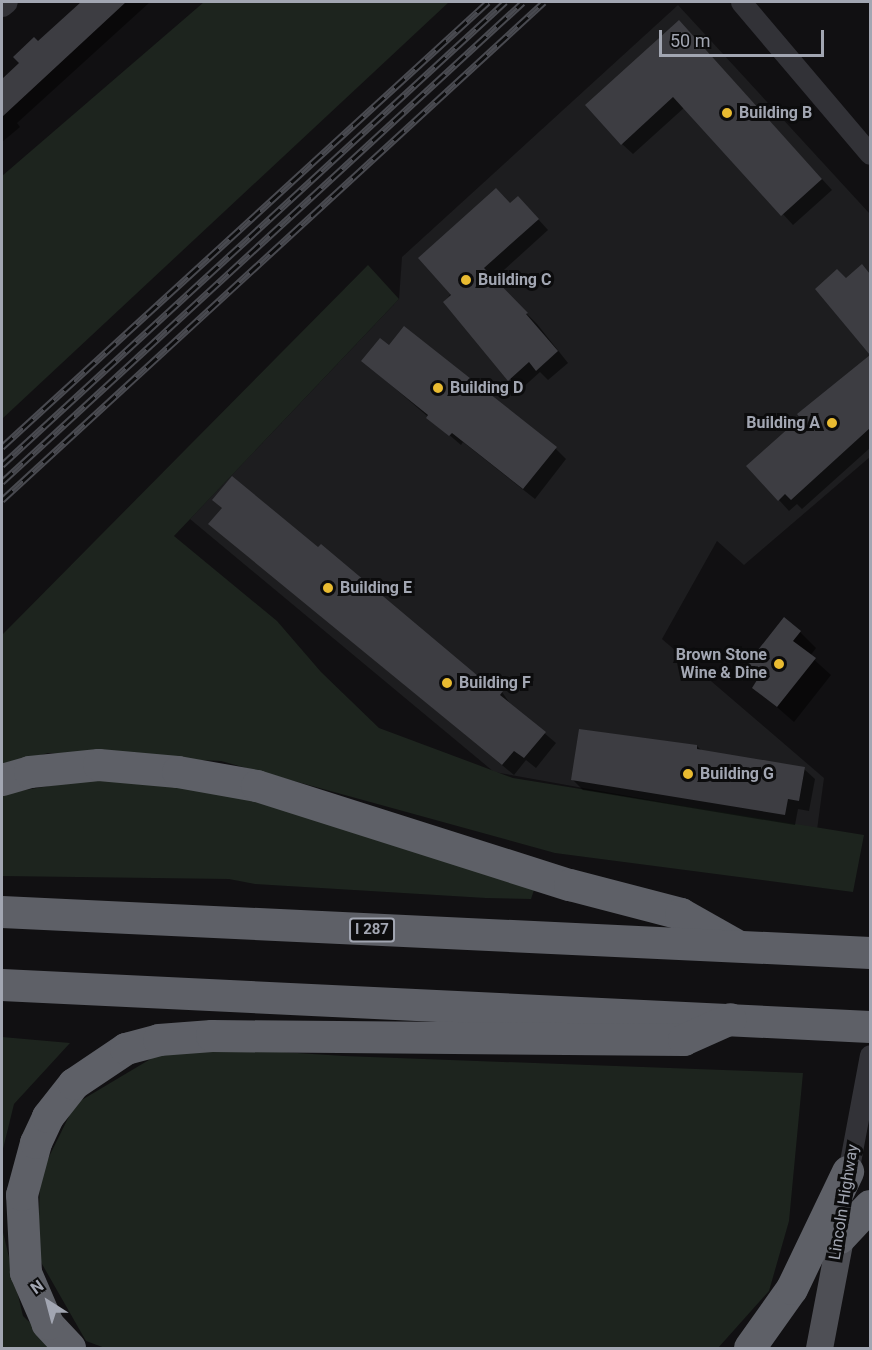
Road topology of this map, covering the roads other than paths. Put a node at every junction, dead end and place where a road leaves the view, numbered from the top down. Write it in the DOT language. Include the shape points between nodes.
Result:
graph roads {
  1 [pos="7,2"];
  2 [pos="741,2"];
  3 [pos="2,6"];
  4 [pos="870,154"];
  5 [pos="2,780"];
  6 [pos="2,912"];
  7 [pos="742,948"];
  8 [pos="856,953"];
  9 [pos="2,985"];
  10 [pos="731,1020"];
  11 [pos="870,1027"];
  12 [pos="870,1055"];
  13 [pos="848,1172"];
  14 [pos="870,1206"];
  15 [pos="840,1238"];
  16 [pos="70,1348"];
  17 [pos="750,1348"];
  18 [pos="819,1348"];
  1 -- 3 [label="street"];
  2 -- 4 [label="street"];
  5 -- 7 [label="highway" via="30,772 99,765 178,771 257,786 570,885 681,914"];
  6 -- 7 [label="highway, I 287"];
  7 -- 8 [label="highway, I 287"];
  9 -- 10 [label="highway"];
  10 -- 11 [label="highway"];
  10 -- 16 [label="highway" via="684,1040 212,1036 159,1040 126,1049 74,1084 48,1117 36,1143 22,1195 26,1273 48,1324"];
  12 -- 13 [label="street, Lincoln Highway"];
  13 -- 15 [label="street, Lincoln Highway"];
  13 -- 17 [label="highway" via="792,1289"];
  14 -- 15 [label="highway"];
  15 -- 18 [label="main road, Lincoln Highway"];
}
